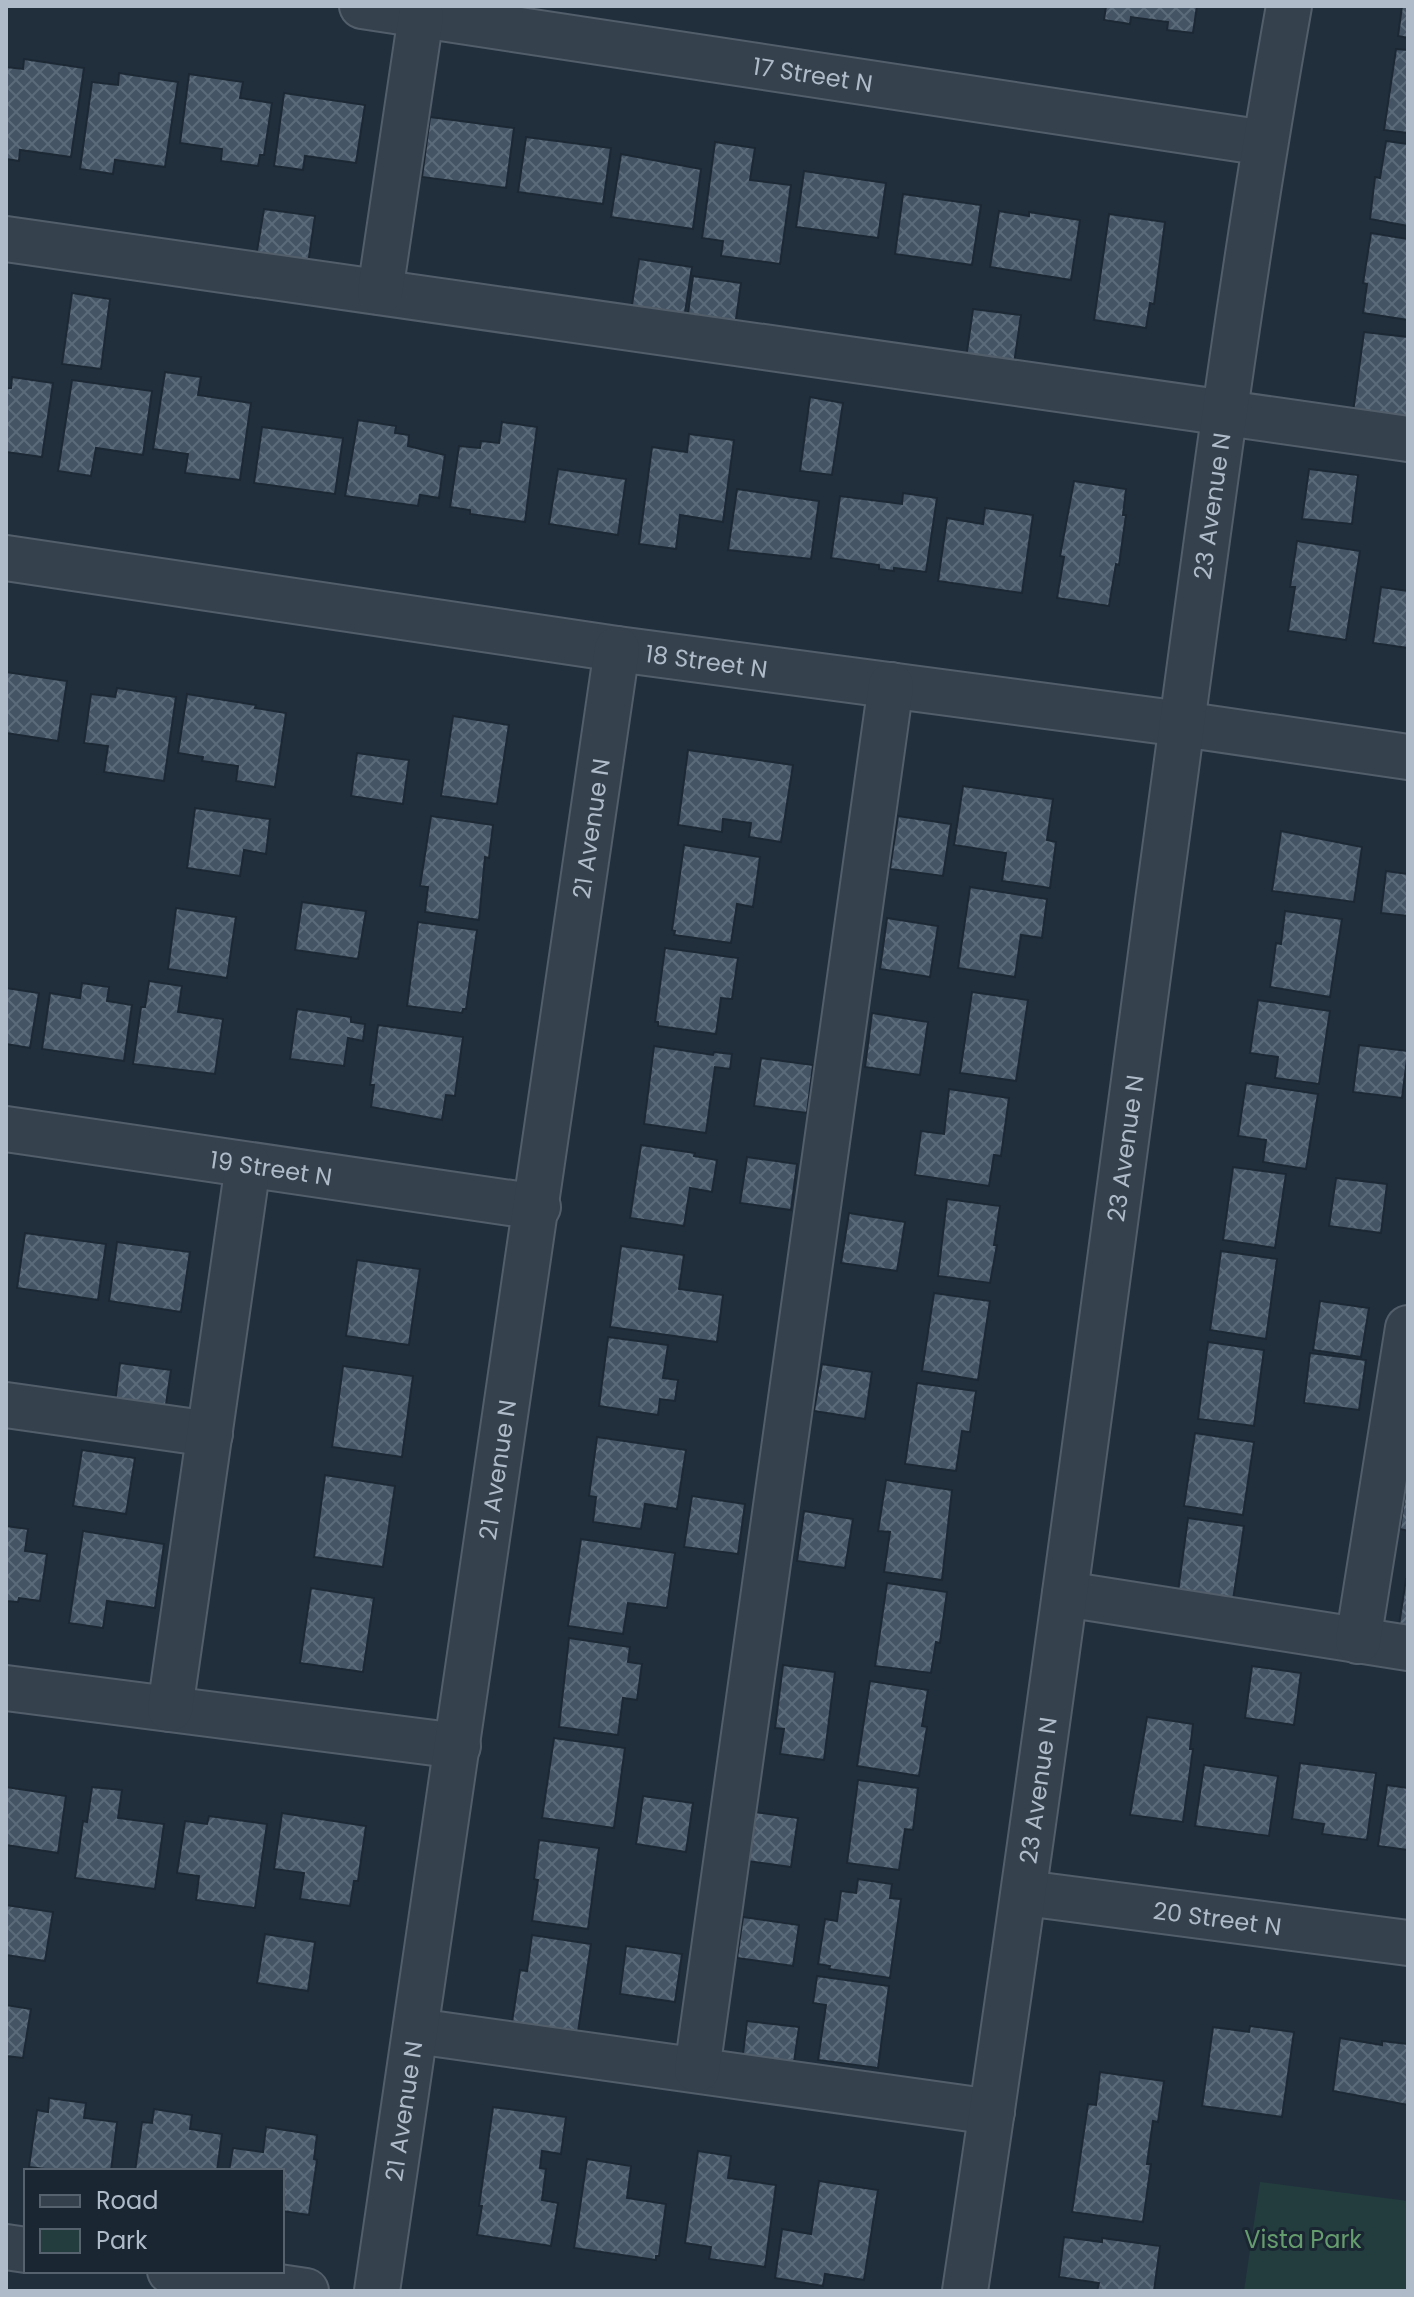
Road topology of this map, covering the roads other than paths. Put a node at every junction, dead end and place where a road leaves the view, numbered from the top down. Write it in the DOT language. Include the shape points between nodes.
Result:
graph roads {
  1 [pos="362,6"];
  2 [pos="1289,6"];
  3 [pos="421,16"];
  4 [pos="1265,143"];
  5 [pos="6,239"];
  6 [pos="380,292"];
  7 [pos="1226,413"];
  8 [pos="1408,439"];
  9 [pos="6,558"];
  10 [pos="617,649"];
  11 [pos="891,685"];
  12 [pos="1182,724"];
  13 [pos="1408,757"];
  14 [pos="6,1129"];
  15 [pos="248,1165"];
  16 [pos="538,1207"];
  17 [pos="1408,1328"];
  18 [pos="6,1405"];
  19 [pos="210,1434"];
  20 [pos="1065,1594"];
  21 [pos="1358,1641"];
  22 [pos="1408,1648"];
  23 [pos="6,1688"];
  24 [pos="170,1709"];
  25 [pos="458,1746"];
  26 [pos="1025,1893"];
  27 [pos="1408,1943"];
  28 [pos="416,2031"];
  29 [pos="697,2070"];
  30 [pos="992,2112"];
  31 [pos="184,2273"];
  32 [pos="306,2291"];
  33 [pos="377,2291"];
  34 [pos="965,2291"];
  1 -- 3 [label="street, 17 Street N"];
  2 -- 4 [label="street, 23 Avenue N"];
  3 -- 4 [label="street, 17 Street N"];
  3 -- 6 [label="street"];
  4 -- 7 [label="street, 23 Avenue N"];
  5 -- 6 [label="street"];
  6 -- 7 [label="street"];
  7 -- 8 [label="street"];
  7 -- 12 [label="street, 23 Avenue N"];
  9 -- 10 [label="street, 18 Street N"];
  10 -- 11 [label="street, 18 Street N"];
  10 -- 16 [label="street, 21 Avenue N"];
  11 -- 12 [label="street, 18 Street N"];
  11 -- 29 [label="street"];
  12 -- 13 [label="street, 18 Street N"];
  12 -- 20 [label="street, 23 Avenue N"];
  14 -- 15 [label="street, 19 Street N"];
  15 -- 16 [label="street, 19 Street N"];
  15 -- 19 [label="street"];
  16 -- 25 [label="street, 21 Avenue N"];
  17 -- 21 [label="street"];
  18 -- 19 [label="street"];
  19 -- 24 [label="street"];
  20 -- 21 [label="street"];
  20 -- 26 [label="street, 23 Avenue N"];
  21 -- 22 [label="street"];
  23 -- 24 [label="street"];
  24 -- 25 [label="street"];
  25 -- 28 [label="street, 21 Avenue N"];
  26 -- 27 [label="street, 20 Street N"];
  26 -- 30 [label="street, 23 Avenue N"];
  28 -- 29 [label="street"];
  28 -- 33 [label="street, 21 Avenue N"];
  29 -- 30 [label="street"];
  30 -- 34 [label="street, 23 Avenue N"];
  31 -- 32 [label="street"];
}
